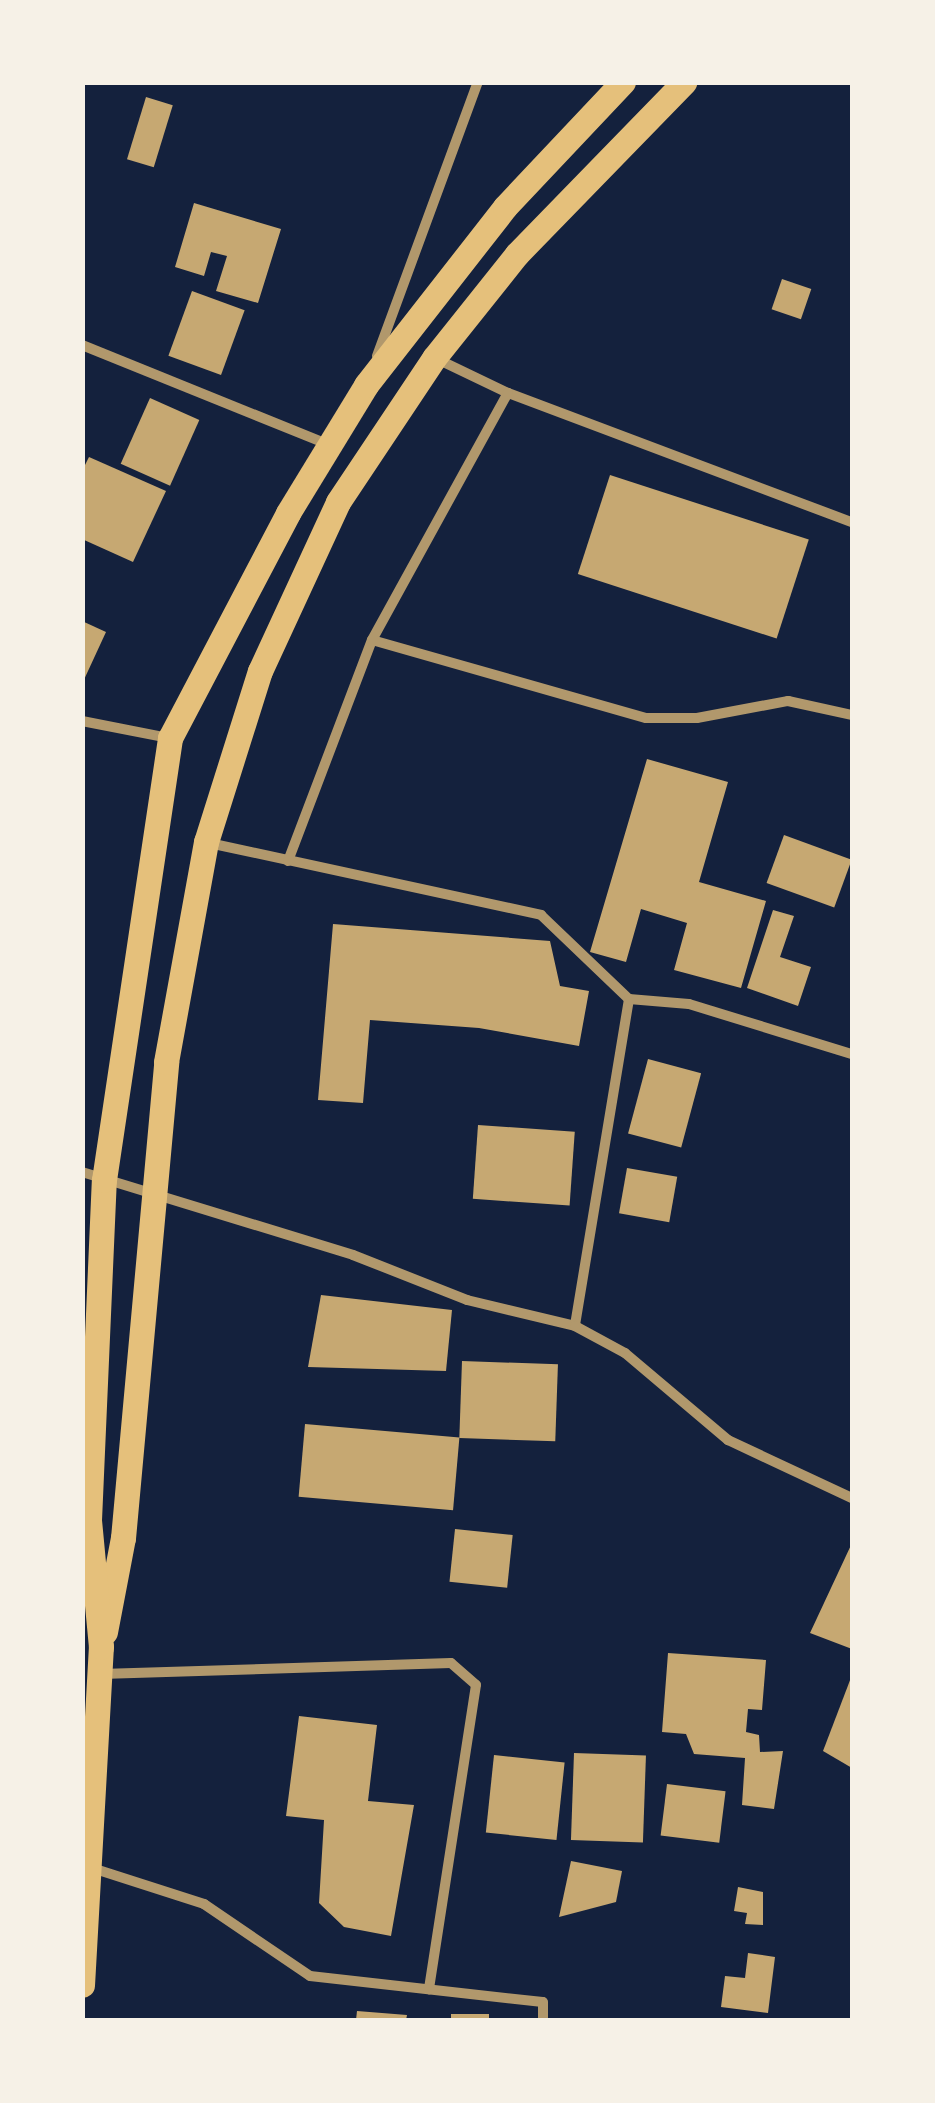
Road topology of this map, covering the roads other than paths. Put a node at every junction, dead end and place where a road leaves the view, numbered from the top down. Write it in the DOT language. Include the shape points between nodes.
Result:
graph roads {
  1 [pos="478,82"];
  2 [pos="623,82"];
  3 [pos="684,82"];
  4 [pos="82,345"];
  5 [pos="434,358"];
  6 [pos="366,385"];
  7 [pos="508,393"];
  8 [pos="330,445"];
  9 [pos="852,522"];
  10 [pos="372,640"];
  11 [pos="852,715"];
  12 [pos="82,721"];
  13 [pos="170,738"];
  14 [pos="206,842"];
  15 [pos="288,861"];
  16 [pos="628,999"];
  17 [pos="852,1054"];
  18 [pos="93,1176"];
  19 [pos="151,1193"];
  20 [pos="574,1326"];
  21 [pos="852,1498"];
  22 [pos="101,1647"];
  23 [pos="100,1674"];
  24 [pos="88,1867"];
  25 [pos="82,1985"];
  26 [pos="429,1989"];
  27 [pos="543,2020"];
  1 -- 6 [label="street"];
  2 -- 6 [label="highway" via="505,207"];
  3 -- 5 [label="highway" via="516,254"];
  4 -- 8 [label="street"];
  5 -- 7 [label="street"];
  5 -- 14 [label="highway" via="374,442 306,565 260,671"];
  6 -- 8 [label="highway"];
  7 -- 9 [label="street"];
  7 -- 10 [label="street"];
  8 -- 13 [label="highway"];
  10 -- 11 [label="street" via="646,718 698,718 788,701"];
  10 -- 15 [label="street"];
  12 -- 13 [label="street"];
  13 -- 18 [label="highway"];
  14 -- 15 [label="street"];
  14 -- 19 [label="highway"];
  15 -- 16 [label="street" via="541,915"];
  16 -- 17 [label="street" via="690,1004"];
  16 -- 20 [label="street"];
  18 -- 19 [label="street"];
  18 -- 22 [label="highway" via="89,1520"];
  19 -- 20 [label="street" via="468,1300"];
  19 -- 22 [label="highway" via="124,1538"];
  20 -- 21 [label="street" via="624,1352 728,1440"];
  22 -- 23 [label="highway"];
  23 -- 24 [label="highway"];
  23 -- 26 [label="street" via="451,1663 476,1685"];
  24 -- 25 [label="highway"];
  24 -- 26 [label="street" via="204,1904 310,1976"];
  26 -- 27 [label="street" via="542,2002"];
}
